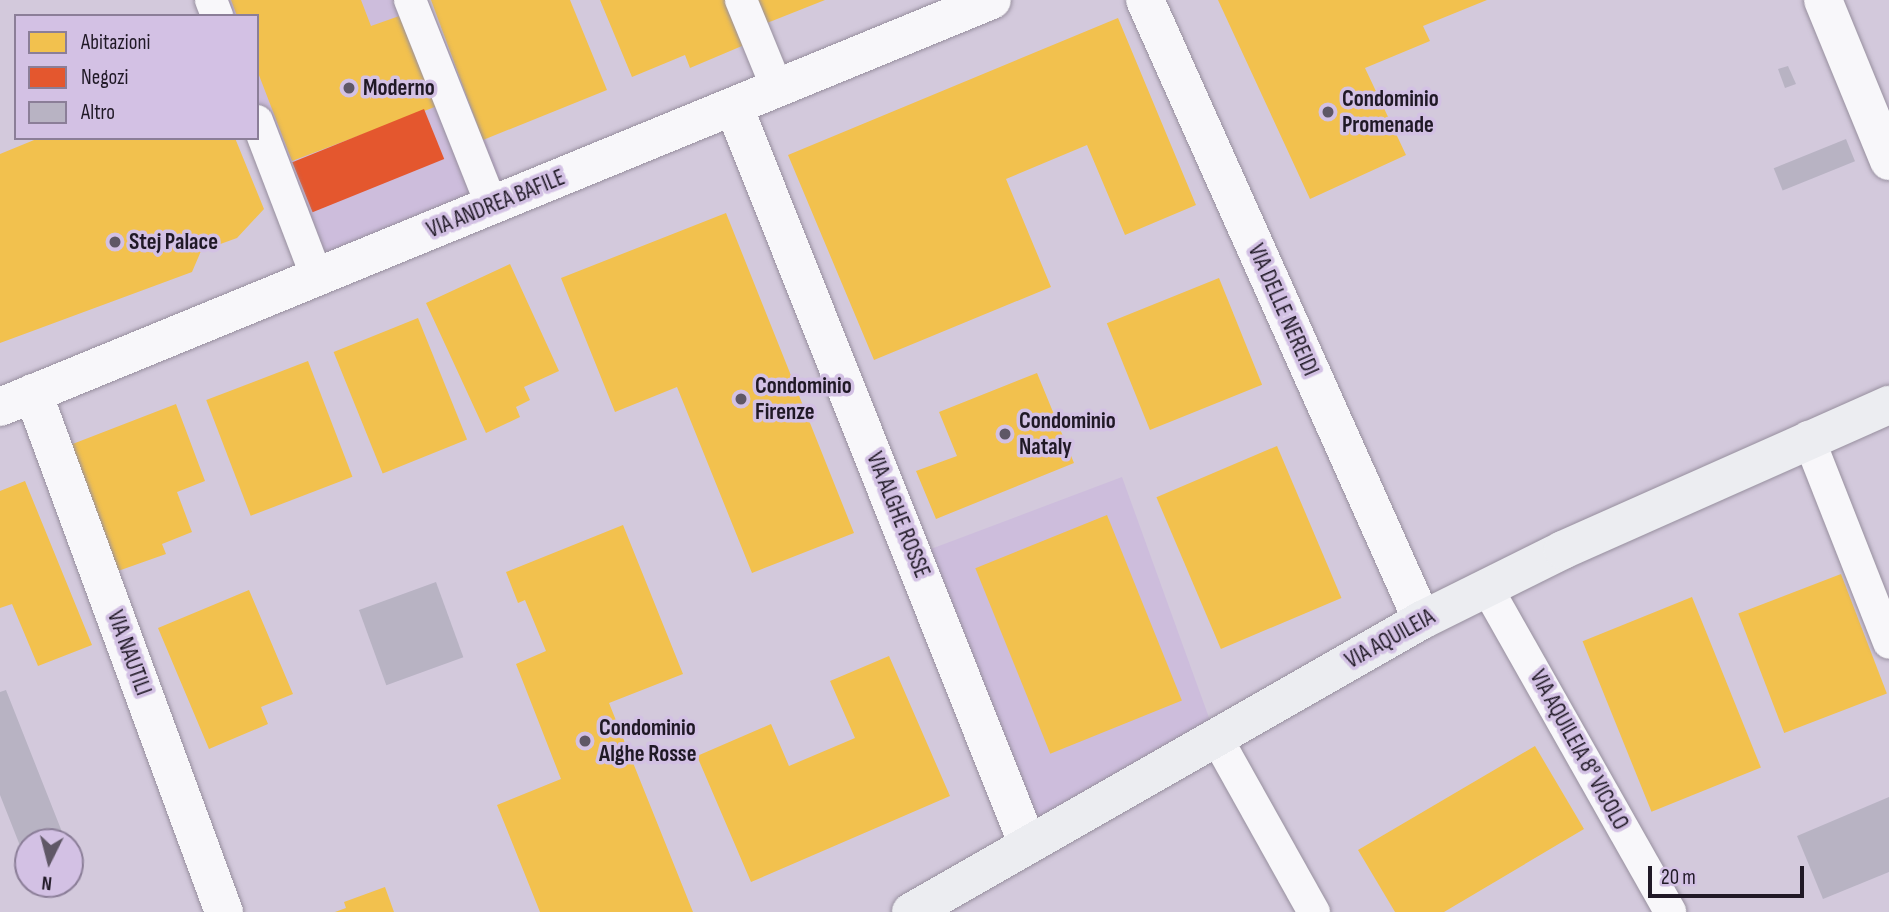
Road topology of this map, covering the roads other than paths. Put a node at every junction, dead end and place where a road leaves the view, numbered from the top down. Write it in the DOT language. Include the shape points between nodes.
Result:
graph roads {
  1 [pos="410,0"];
  2 [pos="741,0"];
  3 [pos="992,0"];
  4 [pos="1146,0"];
  5 [pos="1822,0"];
  6 [pos="778,90"];
  7 [pos="734,107"];
  8 [pos="259,126"];
  9 [pos="1889,161"];
  10 [pos="492,206"];
  11 [pos="316,275"];
  12 [pos="17,400"];
  13 [pos="1889,405"];
  14 [pos="1808,438"];
  15 [pos="1487,588"];
  16 [pos="1422,620"];
  17 [pos="1889,643"];
  18 [pos="1216,737"];
  19 [pos="1028,845"];
  20 [pos="925,908"];
  21 [pos="224,912"];
  22 [pos="1314,912"];
  23 [pos="1670,912"];
  1 -- 10 [label="lane"];
  2 -- 6 [label="lane"];
  3 -- 6 [label="street, VIA ANDREA BAFILE"];
  4 -- 16 [label="street, VIA DELLE NEREIDI"];
  5 -- 9 [label="street"];
  6 -- 7 [label="street, VIA ANDREA BAFILE"];
  7 -- 10 [label="street, VIA ANDREA BAFILE"];
  7 -- 19 [label="street, VIA ALGHE ROSSE"];
  8 -- 11 [label="lane"];
  10 -- 11 [label="street, VIA ANDREA BAFILE"];
  11 -- 12 [label="street, VIA ANDREA BAFILE"];
  12 -- 21 [label="street, VIA NAUTILI"];
  13 -- 14 [label="street, VIA AQUILEIA"];
  14 -- 15 [label="street, VIA AQUILEIA"];
  14 -- 17 [label="lane"];
  15 -- 16 [label="street, VIA AQUILEIA"];
  15 -- 23 [label="lane, VIA AQUILEIA 8° VICOLO"];
  16 -- 18 [label="street, VIA AQUILEIA"];
  18 -- 19 [label="street, VIA AQUILEIA"];
  18 -- 22 [label="lane"];
  19 -- 20 [label="street, VIA AQUILEIA"];
}
